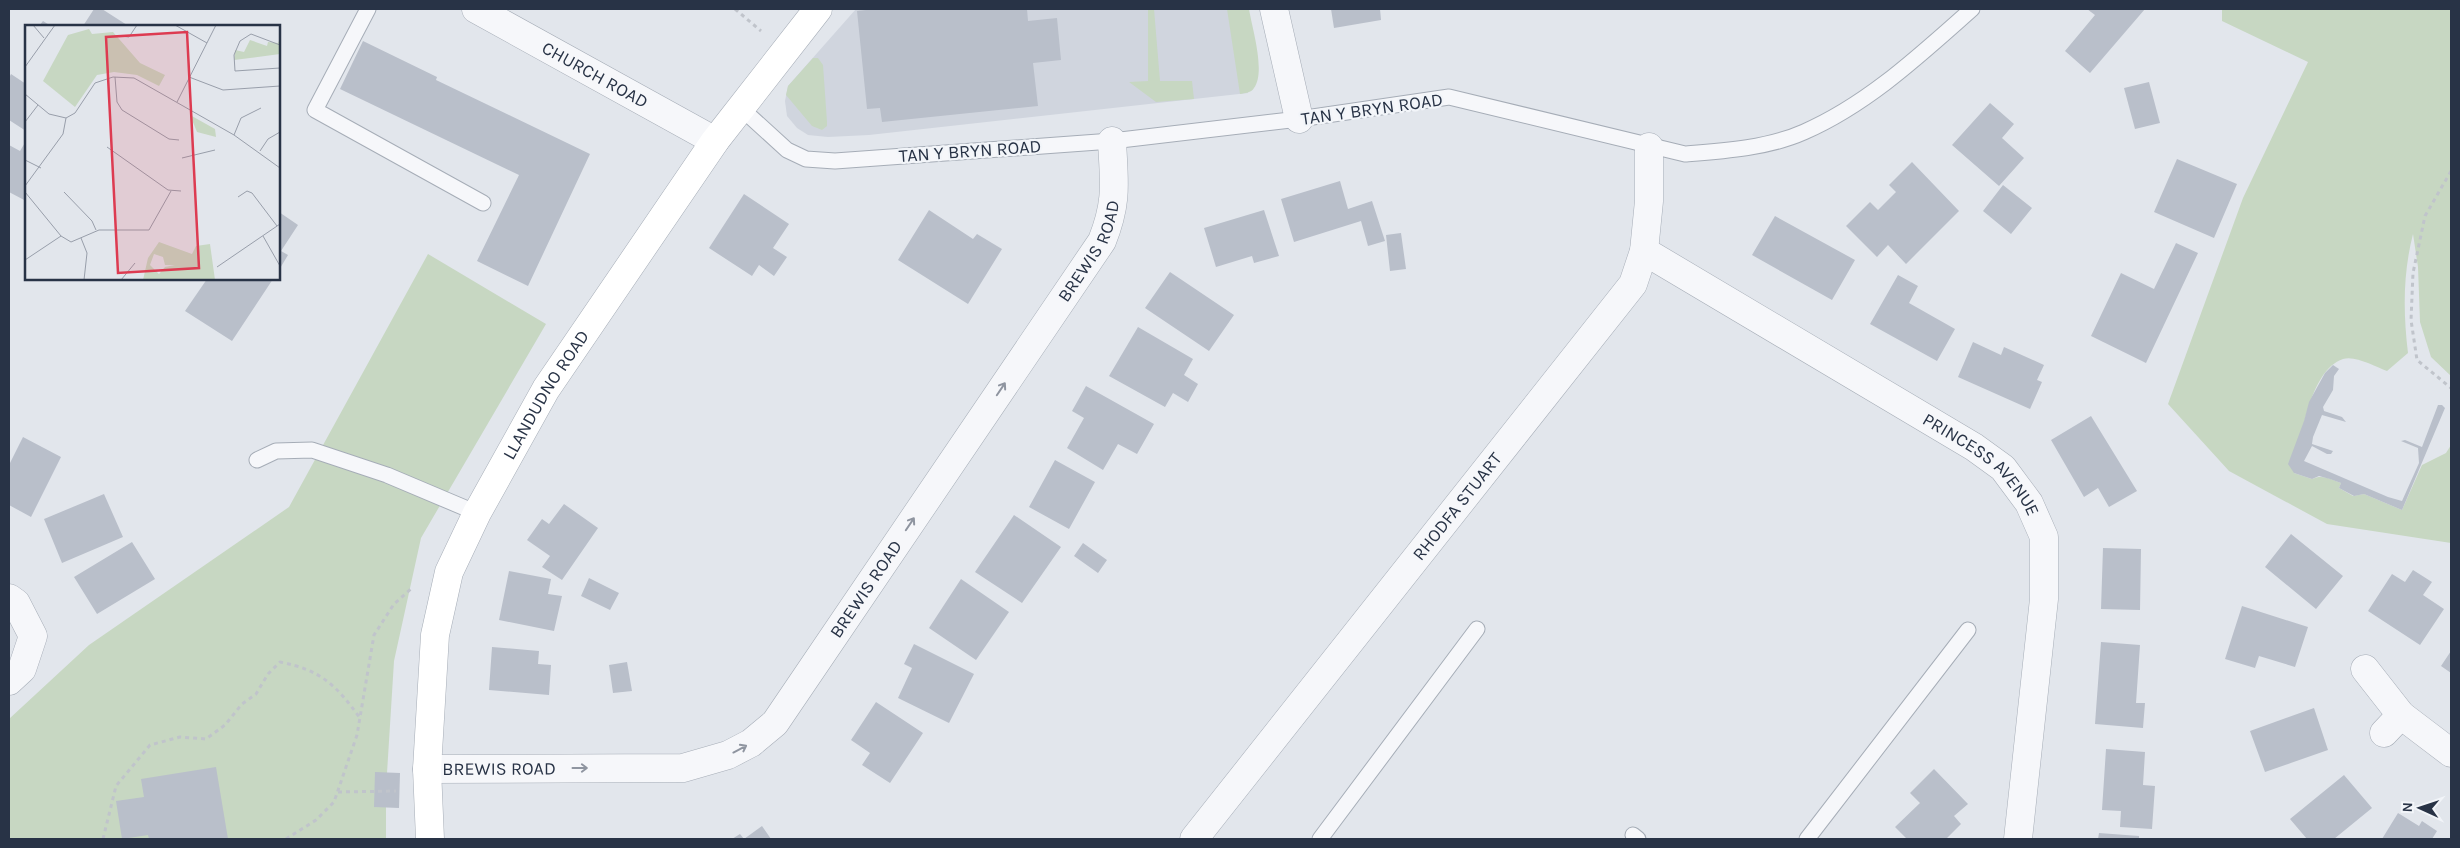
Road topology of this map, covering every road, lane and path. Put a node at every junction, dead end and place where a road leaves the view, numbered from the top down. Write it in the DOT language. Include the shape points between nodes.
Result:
graph roads {
  1 [pos="368,9"];
  2 [pos="476,9"];
  3 [pos="818,9"];
  4 [pos="1274,9"];
  5 [pos="1972,9"];
  6 [pos="742,108"];
  7 [pos="1299,119"];
  8 [pos="715,141"];
  9 [pos="1112,141"];
  10 [pos="1649,147"];
  11 [pos="2451,171"];
  12 [pos="483,203"];
  13 [pos="1644,251"];
  14 [pos="2451,388"];
  15 [pos="257,460"];
  16 [pos="477,513"];
  17 [pos="449,572"];
  18 [pos="9,598"];
  19 [pos="1477,629"];
  20 [pos="1968,630"];
  21 [pos="2365,669"];
  22 [pos="9,681"];
  23 [pos="360,718"];
  24 [pos="2451,753"];
  25 [pos="427,779"];
  26 [pos="338,792"];
  27 [pos="103,839"];
  28 [pos="286,839"];
  29 [pos="430,839"];
  30 [pos="1194,839"];
  31 [pos="1320,839"];
  32 [pos="1807,839"];
  33 [pos="2018,839"];
  1 -- 12 [label="lane" via="316,110"];
  2 -- 8 [label="street, CHURCH ROAD"];
  3 -- 6 [label="main road, LLANDUDNO ROAD"];
  4 -- 7 [label="street"];
  5 -- 10 [label="lane, TAN Y BRYN ROAD" via="1914,60 1851,108 1803,133 1758,146 1721,152 1685,154"];
  6 -- 8 [label="main road, LLANDUDNO ROAD"];
  6 -- 9 [label="lane, TAN Y BRYN ROAD" via="787,150 806,159 844,160"];
  7 -- 9 [label="lane, TAN Y BRYN ROAD"];
  7 -- 10 [label="lane, TAN Y BRYN ROAD" via="1450,97"];
  8 -- 16 [label="main road, LLANDUDNO ROAD" via="546,388"];
  25 -- 9 [label="street, BREWIS ROAD, one-way" via="683,768 728,755 751,743 774,723 1102,241 1115,197"];
  10 -- 13 [label="street, RHODFA STUART" via="1649,201"];
  11 -- 14 [label="path" via="2425,216 2413,273 2411,320 2418,360"];
  13 -- 30 [label="street, RHODFA STUART" via="1633,284"];
  13 -- 33 [label="street, PRINCESS AVENUE" via="1974,447 2003,468 2029,503 2044,537 2044,599"];
  15 -- 16 [label="lane" via="276,451 312,450 388,475"];
  16 -- 17 [label="main road, LLANDUDNO ROAD"];
  17 -- 23 [label="path" via="410,589 394,604 374,636"];
  17 -- 25 [label="main road, LLANDUDNO ROAD" via="435,636"];
  18 -- 22 [label="street" via="16,603 33,636 22,670"];
  19 -- 31 [label="lane"];
  20 -- 32 [label="lane"];
  21 -- 24 [label="street" via="2393,724"];
  23 -- 26 [label="path"];
  23 -- 27 [label="path" via="341,692 322,676 280,662 256,694 206,739 180,737 150,745 116,786"];
  25 -- 26 [label="path"];
  25 -- 29 [label="main road, LLANDUDNO ROAD"];
  26 -- 28 [label="path" via="334,802 316,820"];
}
